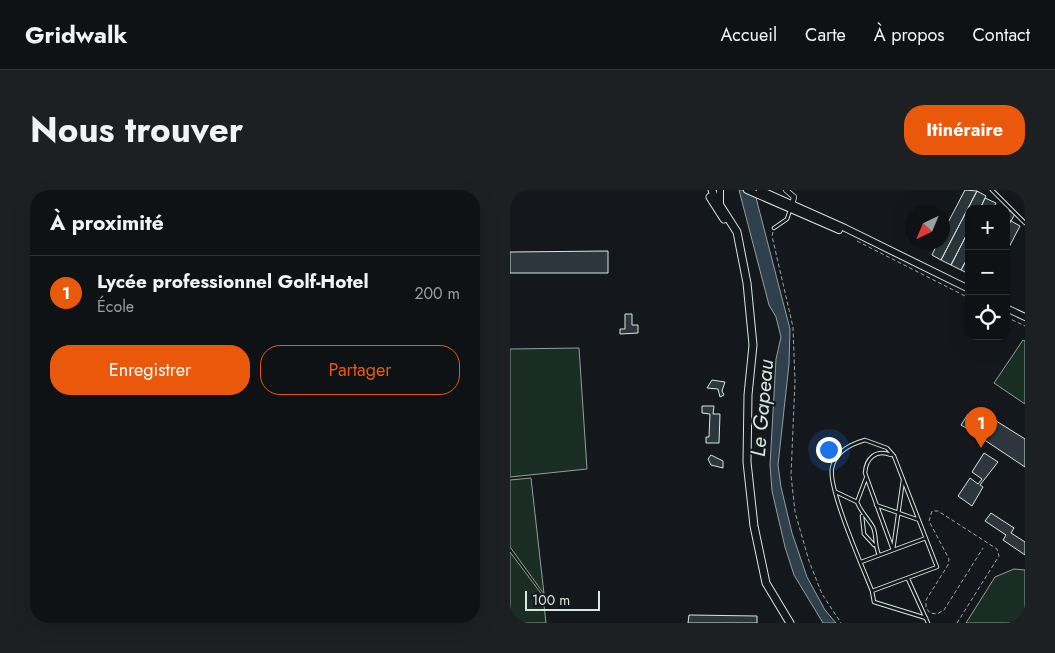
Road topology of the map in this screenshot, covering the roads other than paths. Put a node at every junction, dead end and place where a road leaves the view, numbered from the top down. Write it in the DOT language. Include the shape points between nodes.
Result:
graph roads {
  1 [pos="708,190"];
  2 [pos="712,190"];
  3 [pos="720,190"];
  4 [pos="747,190"];
  5 [pos="786,190"];
  6 [pos="992,190"];
  7 [pos="762,193"];
  8 [pos="721,206"];
  9 [pos="791,206"];
  10 [pos="1025,223"];
  11 [pos="774,228"];
  12 [pos="869,240"];
  13 [pos="741,247"];
  14 [pos="965,287"];
  15 [pos="1010,310"];
  16 [pos="1025,317"];
  17 [pos="894,456"];
  18 [pos="866,478"];
  19 [pos="903,479"];
  20 [pos="834,491"];
  21 [pos="857,502"];
  22 [pos="876,505"];
  23 [pos="898,513"];
  24 [pos="862,514"];
  25 [pos="919,520"];
  26 [pos="926,538"];
  27 [pos="874,545"];
  28 [pos="893,550"];
  29 [pos="879,555"];
  30 [pos="861,562"];
  31 [pos="908,578"];
  32 [pos="872,591"];
  33 [pos="926,618"];
  34 [pos="790,623"];
  35 [pos="928,623"];
  1 -- 13 [label="main road"];
  2 -- 8 [label="main road"];
  3 -- 8 [label="main road"];
  4 -- 7 [label="main road"];
  5 -- 9 [label="street" via="794,197"];
  6 -- 10 [label="lane"];
  7 -- 9 [label="main road"];
  8 -- 13 [label="main road" via="737,232"];
  9 -- 11 [label="lane" via="787,219"];
  9 -- 12 [label="main road"];
  9 -- 12 [label="main road"];
  12 -- 14 [label="main road"];
  13 -- 34 [label="main road" via="753,345 747,409 748,492 766,583"];
  15 -- 16 [label="main road"];
  17 -- 18 [label="lane" via="879,452 872,456 865,467"];
  17 -- 19 [label="lane"];
  17 -- 20 [label="lane" via="887,448 865,440 846,447 832,467"];
  18 -- 21 [label="lane"];
  18 -- 22 [label="lane"];
  19 -- 23 [label="lane"];
  19 -- 25 [label="lane"];
  20 -- 21 [label="lane"];
  20 -- 30 [label="lane"];
  21 -- 24 [label="lane"];
  22 -- 23 [label="lane"];
  22 -- 28 [label="lane"];
  23 -- 25 [label="lane"];
  23 -- 28 [label="lane"];
  24 -- 27 [label="lane" via="864,534"];
  24 -- 27 [label="lane" via="872,525"];
  25 -- 26 [label="lane"];
  26 -- 28 [label="lane"];
  26 -- 31 [label="lane" via="937,567"];
  27 -- 29 [label="lane"];
  28 -- 29 [label="lane"];
  29 -- 30 [label="lane"];
  30 -- 32 [label="lane"];
  31 -- 32 [label="lane"];
  31 -- 33 [label="lane"];
  32 -- 33 [label="lane" via="874,602"];
  33 -- 35 [label="lane"];
}
